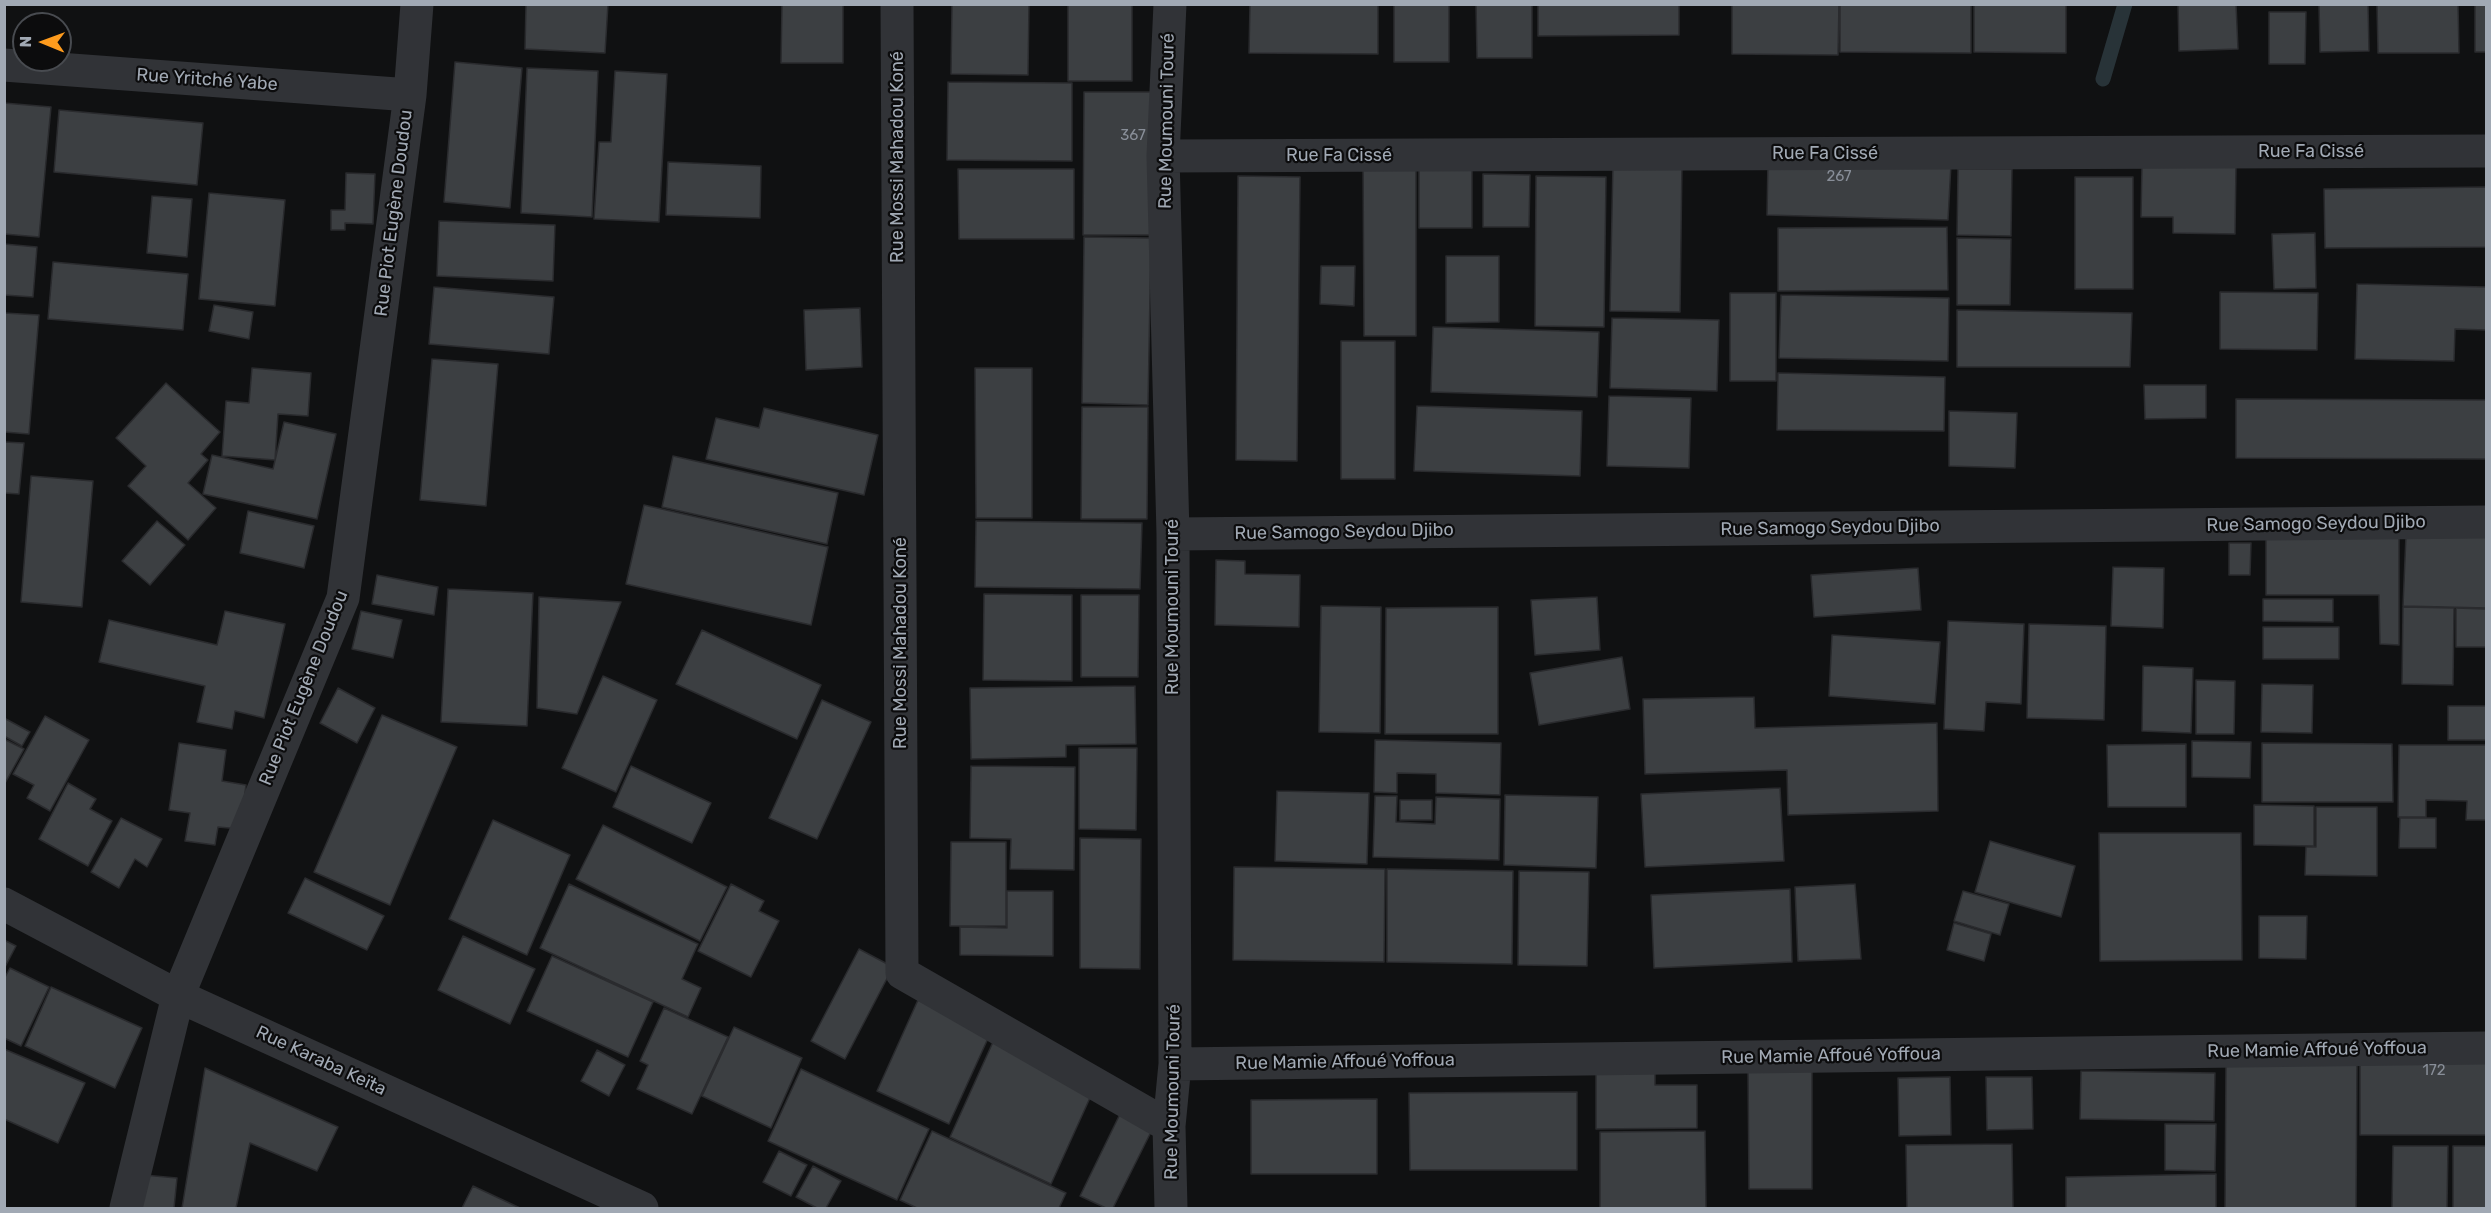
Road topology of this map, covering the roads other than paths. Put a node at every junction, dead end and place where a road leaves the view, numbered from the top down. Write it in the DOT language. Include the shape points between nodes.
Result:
graph roads {
  1 [pos="417,4"];
  2 [pos="897,4"];
  3 [pos="1170,4"];
  4 [pos="4,65"];
  5 [pos="410,95"];
  6 [pos="2487,151"];
  7 [pos="1163,156"];
  8 [pos="2487,522"];
  9 [pos="1173,534"];
  10 [pos="4,904"];
  11 [pos="178,996"];
  12 [pos="2487,1048"];
  13 [pos="1175,1064"];
  14 [pos="1169,1126"];
  15 [pos="126,1209"];
  16 [pos="642,1209"];
  17 [pos="1171,1209"];
  1 -- 5 [label="street, Rue Piot Eugène Doudou"];
  2 -- 14 [label="street, Rue Mossi Mahadou Koné" via="902,973"];
  3 -- 7 [label="street, Rue Moumouni Touré"];
  4 -- 5 [label="street, Rue Yritché Yabe"];
  5 -- 11 [label="street, Rue Piot Eugène Doudou" via="343,598"];
  6 -- 7 [label="street, Rue Fa Cissé"];
  7 -- 9 [label="street, Rue Moumouni Touré"];
  8 -- 9 [label="street, Rue Samogo Seydou Djibo"];
  9 -- 13 [label="street, Rue Moumouni Touré"];
  10 -- 11 [label="street, Rue Karaba Keïta"];
  11 -- 15 [label="street, Rue Piot Eugène Doudou"];
  11 -- 16 [label="street, Rue Karaba Keïta"];
  12 -- 13 [label="street, Rue Mamie Affoué Yoffoua"];
  13 -- 14 [label="street, Rue Moumouni Touré"];
  14 -- 17 [label="street, Rue Moumouni Touré"];
}
